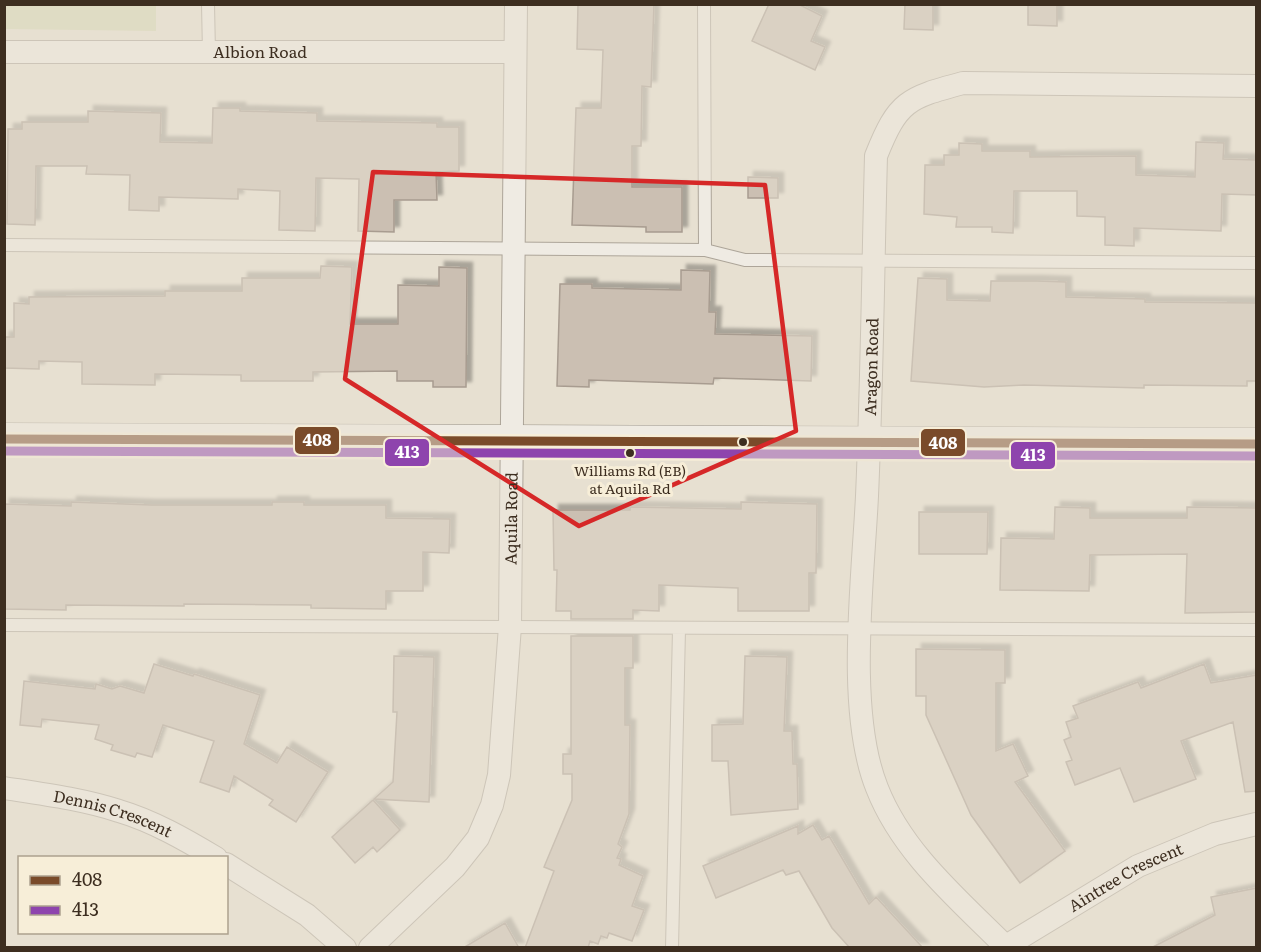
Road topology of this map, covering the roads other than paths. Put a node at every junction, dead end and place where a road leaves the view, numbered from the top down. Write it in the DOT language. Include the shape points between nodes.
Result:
graph roads {
  1 [pos="208,4"];
  2 [pos="516,4"];
  3 [pos="704,4"];
  4 [pos="4,52"];
  5 [pos="515,52"];
  6 [pos="209,53"];
  7 [pos="1257,86"];
  8 [pos="4,245"];
  9 [pos="514,249"];
  10 [pos="705,250"];
  11 [pos="873,262"];
  12 [pos="1257,263"];
  13 [pos="4,439"];
  14 [pos="510,441"];
  15 [pos="868,442"];
  16 [pos="1257,444"];
  17 [pos="4,625"];
  18 [pos="510,626"];
  19 [pos="860,628"];
  20 [pos="679,629"];
  21 [pos="1257,630"];
  22 [pos="4,788"];
  23 [pos="1257,824"];
  24 [pos="213,856"];
  25 [pos="228,865"];
  26 [pos="1004,946"];
  27 [pos="345,948"];
  28 [pos="370,948"];
  29 [pos="672,948"];
  1 -- 6 [label="lane"];
  2 -- 5 [label="street, Aquila Road"];
  3 -- 10 [label="lane"];
  4 -- 6 [label="street, Albion Road"];
  5 -- 6 [label="street, Albion Road"];
  5 -- 9 [label="street, Aquila Road"];
  7 -- 11 [label="street, Aragon Road" via="963,84 931,92 902,106 887,128 876,156"];
  8 -- 9 [label="lane"];
  9 -- 10 [label="lane"];
  9 -- 14 [label="street, Aquila Road"];
  10 -- 11 [label="lane" via="745,260"];
  11 -- 12 [label="lane"];
  11 -- 15 [label="street, Aragon Road"];
  13 -- 14 [label="street"];
  14 -- 15 [label="street"];
  14 -- 18 [label="street, Aquila Road"];
  15 -- 16 [label="street"];
  15 -- 19 [label="street, Aragon Road"];
  17 -- 18 [label="lane"];
  18 -- 20 [label="lane"];
  18 -- 28 [label="street, Aquila Road" via="499,775 478,838 455,867"];
  19 -- 20 [label="lane"];
  19 -- 21 [label="lane"];
  19 -- 26 [label="street, Aragon Road" via="861,729 877,789 917,858"];
  20 -- 29 [label="lane"];
  22 -- 24 [label="street, Dennis Crescent" via="120,811"];
  23 -- 26 [label="street, Aintree Crescent" via="1215,834 1138,866"];
  25 -- 27 [label="street" via="307,915"];
}
